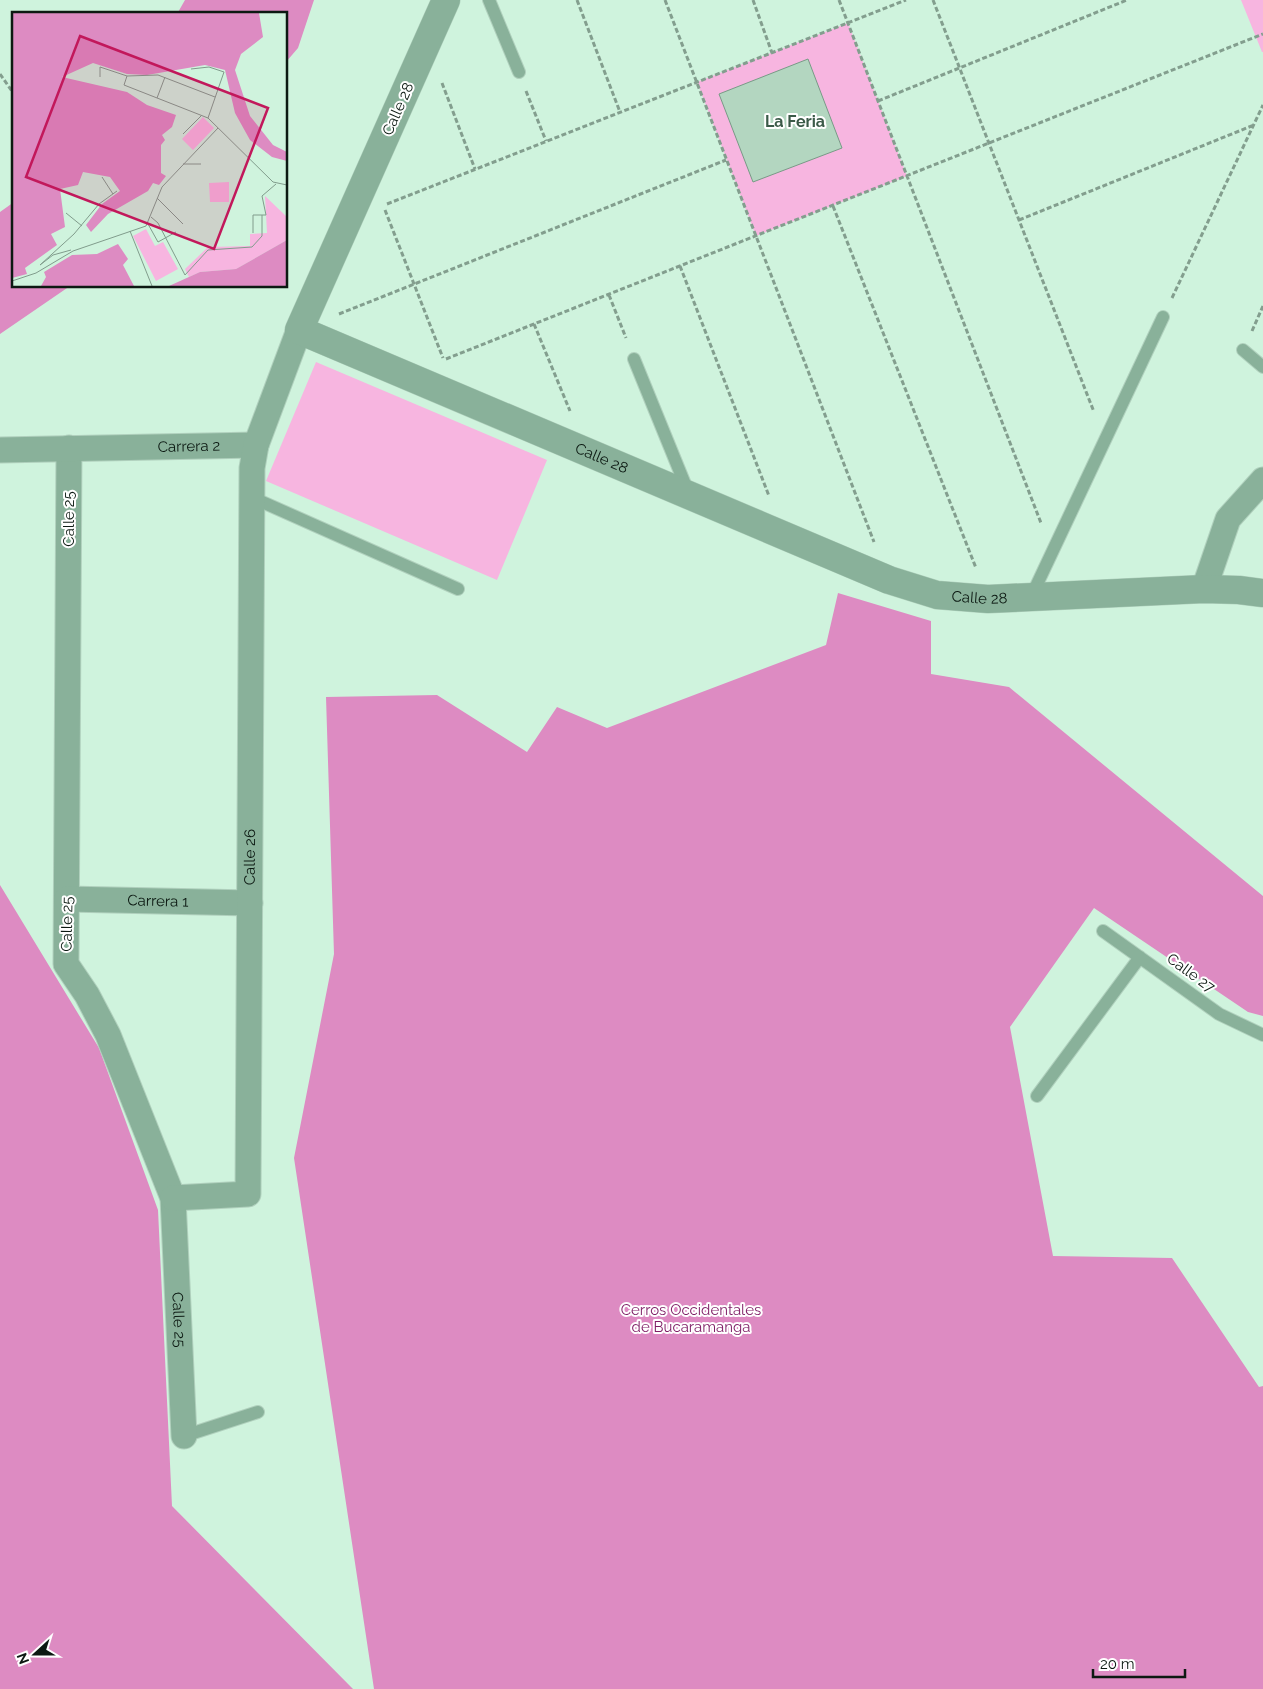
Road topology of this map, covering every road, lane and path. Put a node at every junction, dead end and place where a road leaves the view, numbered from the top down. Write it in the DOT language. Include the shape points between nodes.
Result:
graph roads {
  1 [pos="446,0"];
  2 [pos="490,0"];
  3 [pos="577,0"];
  4 [pos="665,0"];
  5 [pos="753,0"];
  6 [pos="839,0"];
  7 [pos="906,0"];
  8 [pos="933,0"];
  9 [pos="1127,0"];
  10 [pos="848,23"];
  11 [pos="1263,34"];
  12 [pos="427,43"];
  13 [pos="772,52"];
  14 [pos="959,68"];
  15 [pos="519,72"];
  16 [pos="0,74"];
  17 [pos="697,82"];
  18 [pos="12,91"];
  19 [pos="878,101"];
  20 [pos="1263,105"];
  21 [pos="620,112"];
  22 [pos="1254,125"];
  23 [pos="546,141"];
  24 [pos="989,143"];
  25 [pos="726,160"];
  26 [pos="475,170"];
  27 [pos="907,176"];
  28 [pos="832,206"];
  29 [pos="1019,220"];
  30 [pos="756,236"];
  31 [pos="680,266"];
  32 [pos="414,284"];
  33 [pos="608,295"];
  34 [pos="1163,316"];
  35 [pos="534,324"];
  36 [pos="299,330"];
  37 [pos="1243,350"];
  38 [pos="634,359"];
  39 [pos="444,360"];
  40 [pos="1263,367"];
  41 [pos="406,375"];
  42 [pos="1104,440"];
  43 [pos="256,445"];
  44 [pos="70,448"];
  45 [pos="0,450"];
  46 [pos="586,452"];
  47 [pos="1263,480"];
  48 [pos="689,495"];
  49 [pos="251,498"];
  50 [pos="784,536"];
  51 [pos="1053,551"];
  52 [pos="889,580"];
  53 [pos="458,589"];
  54 [pos="1204,589"];
  55 [pos="1263,593"];
  56 [pos="1031,597"];
  57 [pos="988,599"];
  58 [pos="67,899"];
  59 [pos="250,903"];
  60 [pos="1103,931"];
  61 [pos="1140,957"];
  62 [pos="1263,1035"];
  63 [pos="1037,1096"];
  64 [pos="173,1198"];
  65 [pos="258,1412"];
  66 [pos="184,1436"];
  1 -- 12 [label="street, Calle 28"];
  2 -- 15 [label="lane"];
  3 -- 21 [label="path"];
  4 -- 17 [label="path"];
  5 -- 13 [label="path"];
  6 -- 10 [label="path"];
  7 -- 10 [label="path"];
  8 -- 14 [label="path"];
  9 -- 14 [label="path"];
  10 -- 13 [label="path"];
  10 -- 19 [label="path"];
  11 -- 24 [label="path"];
  12 -- 26 [label="path"];
  12 -- 36 [label="street, Calle 28"];
  13 -- 17 [label="path"];
  14 -- 19 [label="path"];
  14 -- 24 [label="path"];
  15 -- 23 [label="path"];
  16 -- 18 [label="path"];
  17 -- 21 [label="path"];
  17 -- 25 [label="path"];
  19 -- 27 [label="path"];
  20 -- 22 [label="path"];
  21 -- 23 [label="path"];
  22 -- 29 [label="path"];
  22 -- 34 [label="path"];
  23 -- 26 [label="path"];
  24 -- 27 [label="path"];
  24 -- 29 [label="path"];
  25 -- 30 [label="path"];
  25 -- 32 [label="path"];
  26 -- 32 [label="path" via="383,205"];
  27 -- 28 [label="path"];
  27 -- 51 [label="path"];
  28 -- 30 [label="path"];
  28 -- 57 [label="path"];
  29 -- 42 [label="path"];
  30 -- 31 [label="path"];
  30 -- 52 [label="path"];
  31 -- 33 [label="path"];
  31 -- 50 [label="path"];
  32 -- 36 [label="path"];
  32 -- 39 [label="path"];
  33 -- 35 [label="path"];
  33 -- 38 [label="path"];
  34 -- 42 [label="lane"];
  35 -- 39 [label="path"];
  35 -- 46 [label="path"];
  36 -- 41 [label="street, Calle 28"];
  36 -- 43 [label="street"];
  37 -- 40 [label="lane"];
  38 -- 48 [label="lane"];
  39 -- 41 [label="path"];
  41 -- 46 [label="street, Calle 28"];
  42 -- 51 [label="lane"];
  43 -- 44 [label="street, Carrera 2"];
  43 -- 49 [label="street, Calle 26"];
  44 -- 45 [label="street, Carrera 2"];
  44 -- 58 [label="street, Calle 25"];
  46 -- 48 [label="street, Calle 28"];
  47 -- 54 [label="street" via="1228,520"];
  48 -- 50 [label="street, Calle 28"];
  49 -- 53 [label="lane"];
  49 -- 59 [label="street, Calle 26"];
  50 -- 52 [label="street, Calle 28"];
  51 -- 56 [label="lane"];
  52 -- 57 [label="street, Calle 28" via="937,595"];
  54 -- 55 [label="street, Calle 28"];
  54 -- 56 [label="street, Calle 28"];
  56 -- 57 [label="street, Calle 28"];
  58 -- 59 [label="street, Carrera 1"];
  58 -- 64 [label="street, Calle 25" via="66,964 108,1035"];
  59 -- 64 [label="street, Calle 26" via="248,1194"];
  60 -- 61 [label="lane, Calle 27"];
  61 -- 62 [label="lane, Calle 27" via="1219,1014"];
  61 -- 63 [label="lane"];
  64 -- 66 [label="street, Calle 25"];
  65 -- 66 [label="lane"];
}
